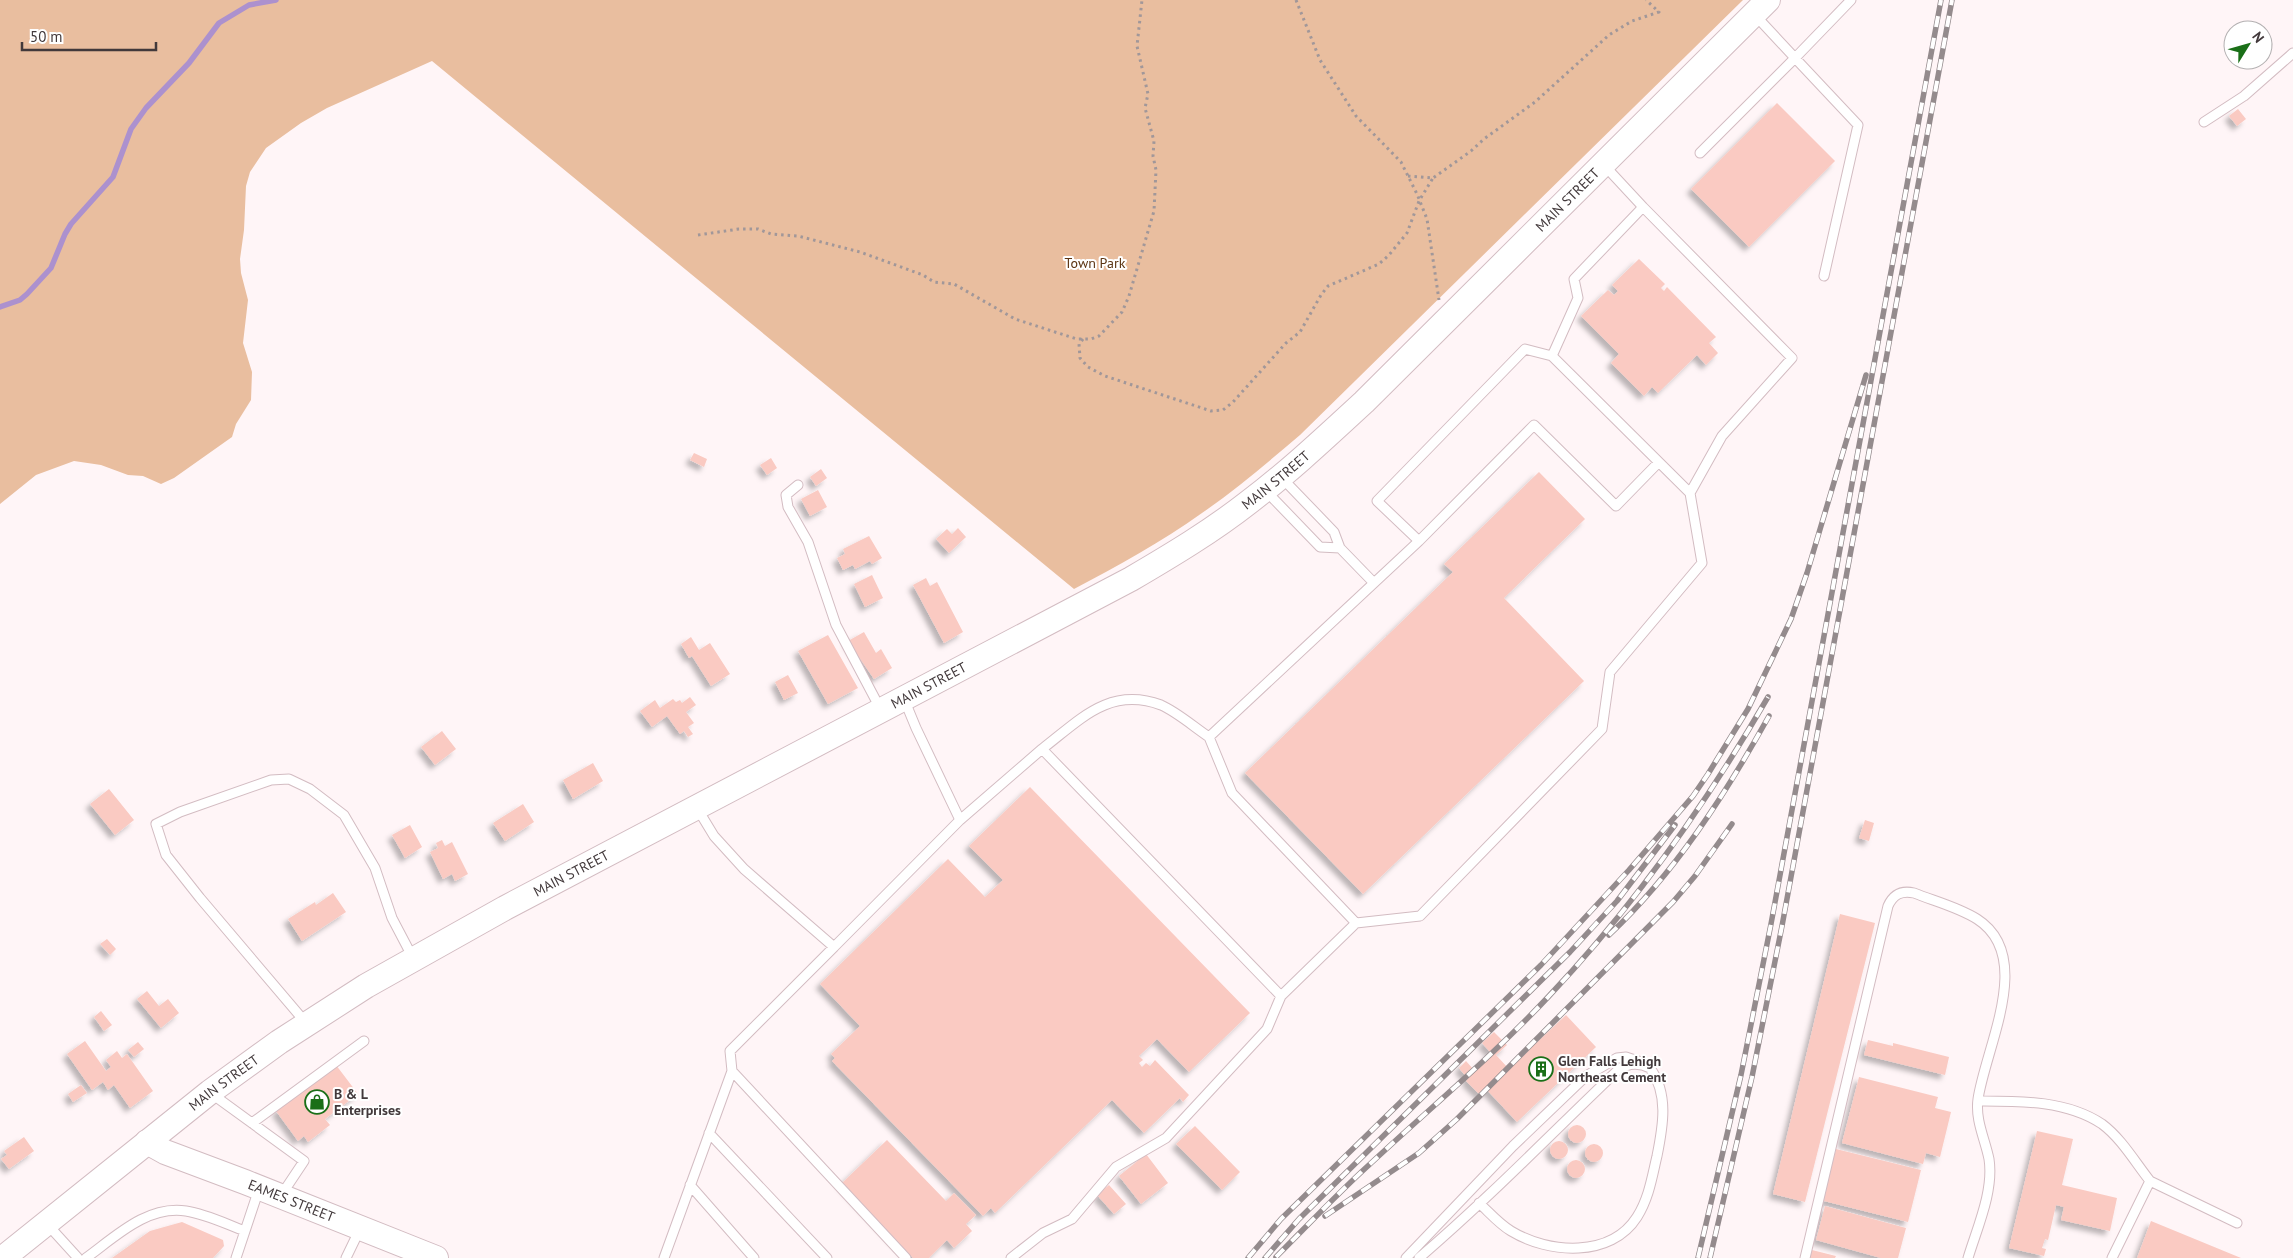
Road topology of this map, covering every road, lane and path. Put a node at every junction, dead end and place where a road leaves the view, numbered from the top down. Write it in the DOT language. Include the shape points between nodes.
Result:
graph roads {
  1 [pos="1142,0"];
  2 [pos="1296,0"];
  3 [pos="1646,0"];
  4 [pos="1851,0"];
  5 [pos="1761,7"];
  6 [pos="2293,53"];
  7 [pos="1794,58"];
  8 [pos="2204,122"];
  9 [pos="1700,153"];
  10 [pos="1604,164"];
  11 [pos="1408,176"];
  12 [pos="1433,178"];
  13 [pos="1419,201"];
  14 [pos="1643,207"];
  15 [pos="698,234"];
  16 [pos="1824,276"];
  17 [pos="1442,323"];
  18 [pos="1083,339"];
  19 [pos="1552,356"];
  20 [pos="1658,462"];
  21 [pos="1273,483"];
  22 [pos="798,485"];
  23 [pos="1690,493"];
  24 [pos="1418,541"];
  25 [pos="1340,548"];
  26 [pos="1374,583"];
  27 [pos="904,699"];
  28 [pos="881,710"];
  29 [pos="1209,737"];
  30 [pos="1042,749"];
  31 [pos="696,807"];
  32 [pos="960,820"];
  33 [pos="1356,923"];
  34 [pos="834,947"];
  35 [pos="414,958"];
  36 [pos="1281,996"];
  37 [pos="306,1024"];
  38 [pos="364,1041"];
  39 [pos="1650,1068"];
  40 [pos="732,1071"];
  41 [pos="210,1092"];
  42 [pos="1978,1101"];
  43 [pos="252,1123"];
  44 [pos="709,1133"];
  45 [pos="147,1142"];
  46 [pos="2150,1181"];
  47 [pos="690,1185"];
  48 [pos="270,1192"];
  49 [pos="1479,1203"];
  50 [pos="46,1223"];
  51 [pos="2237,1223"];
  52 [pos="360,1228"];
  53 [pos="245,1231"];
  54 [pos="3,1258"];
  55 [pos="78,1258"];
  56 [pos="86,1258"];
  57 [pos="236,1258"];
  58 [pos="346,1258"];
  59 [pos="436,1258"];
  60 [pos="664,1258"];
  61 [pos="754,1258"];
  62 [pos="828,1258"];
  63 [pos="906,1258"];
  64 [pos="1011,1258"];
  65 [pos="1406,1258"];
  66 [pos="1419,1258"];
  67 [pos="1805,1258"];
  68 [pos="1968,1258"];
  69 [pos="2112,1258"];
  1 -- 18 [label="path" via="1137,46 1148,94 1145,108 1154,141 1154,211 1122,312 1099,336"];
  2 -- 11 [label="path" via="1320,60 1356,116 1401,162"];
  3 -- 12 [label="path" via="1659,12 1632,21 1609,36 1534,102"];
  4 -- 7 [label="lane"];
  5 -- 7 [label="lane"];
  5 -- 10 [label="main road, MAIN STREET"];
  6 -- 8 [label="lane" via="2244,96"];
  7 -- 9 [label="lane"];
  7 -- 16 [label="lane" via="1858,125"];
  10 -- 14 [label="lane"];
  10 -- 17 [label="main road, MAIN STREET"];
  11 -- 12 [label="path"];
  11 -- 13 [label="path"];
  12 -- 13 [label="path"];
  13 -- 17 [label="path" via="1427,219"];
  13 -- 18 [label="path" via="1408,233 1389,256 1379,264 1328,286 1300,332 1223,410 1211,411 1088,368 1080,358"];
  14 -- 19 [label="lane" via="1574,279 1578,298"];
  14 -- 23 [label="lane" via="1792,358 1722,436"];
  15 -- 18 [label="path" via="758,229 860,252 934,282 954,284 1015,319"];
  17 -- 21 [label="main road, MAIN STREET" via="1364,402"];
  19 -- 20 [label="lane"];
  19 -- 24 [label="lane" via="1526,349 1377,501"];
  20 -- 23 [label="lane"];
  20 -- 24 [label="lane" via="1616,506 1534,425"];
  21 -- 25 [label="lane" via="1334,532"];
  21 -- 25 [label="lane" via="1320,547"];
  21 -- 27 [label="main road, MAIN STREET" via="1167,558"];
  22 -- 28 [label="lane" via="786,495 788,507 808,542 836,625"];
  23 -- 33 [label="lane" via="1702,563 1610,672 1602,729 1420,916"];
  24 -- 26 [label="lane"];
  25 -- 26 [label="lane"];
  26 -- 29 [label="lane"];
  27 -- 28 [label="main road, MAIN STREET"];
  27 -- 32 [label="lane"];
  28 -- 31 [label="main road, MAIN STREET"];
  29 -- 30 [label="lane" via="1162,706 1133,698 1096,707"];
  29 -- 33 [label="lane" via="1232,793"];
  30 -- 32 [label="lane"];
  30 -- 36 [label="lane"];
  31 -- 34 [label="lane" via="714,836 744,869"];
  31 -- 35 [label="main road, MAIN STREET"];
  32 -- 34 [label="lane"];
  33 -- 36 [label="lane"];
  34 -- 40 [label="lane" via="730,1051"];
  35 -- 37 [label="main road, MAIN STREET"];
  35 -- 37 [label="lane" via="392,918 375,868 344,815 310,789 288,779 271,780 180,812 156,824 166,855"];
  36 -- 64 [label="lane" via="1267,1030 1166,1138 1116,1167 1072,1220 1043,1233"];
  37 -- 41 [label="main road, MAIN STREET"];
  38 -- 43 [label="lane"];
  39 -- 49 [label="lane" via="1634,1064 1619,1069"];
  39 -- 49 [label="lane" via="1662,1094 1662,1131 1646,1200 1623,1234 1603,1246 1590,1249 1544,1246 1509,1230"];
  39 -- 65 [label="lane" via="1636,1060 1621,1057 1586,1076 1513,1146"];
  40 -- 44 [label="lane"];
  40 -- 63 [label="lane"];
  41 -- 43 [label="lane"];
  41 -- 45 [label="main road, MAIN STREET"];
  42 -- 46 [label="lane" via="2026,1101 2083,1114 2103,1125"];
  42 -- 67 [label="lane" via="2005,988 2006,968 2002,949 1992,933 1977,919 1914,893 1900,893 1888,906"];
  42 -- 68 [label="lane" via="1982,1137 1989,1159 1989,1188"];
  43 -- 48 [label="lane" via="304,1162"];
  44 -- 47 [label="lane"];
  44 -- 62 [label="lane"];
  45 -- 48 [label="main road, EAMES STREET"];
  45 -- 50 [label="main road, MAIN STREET"];
  46 -- 51 [label="lane"];
  46 -- 69 [label="lane"];
  47 -- 60 [label="lane"];
  47 -- 61 [label="lane"];
  48 -- 52 [label="main road, EAMES STREET"];
  48 -- 53 [label="lane"];
  49 -- 66 [label="lane"];
  50 -- 54 [label="main road, MAIN STREET"];
  50 -- 55 [label="lane"];
  52 -- 58 [label="lane"];
  52 -- 59 [label="main road, EAMES STREET"];
  53 -- 56 [label="lane" via="192,1212 166,1211 141,1219"];
  53 -- 57 [label="lane"];
}
